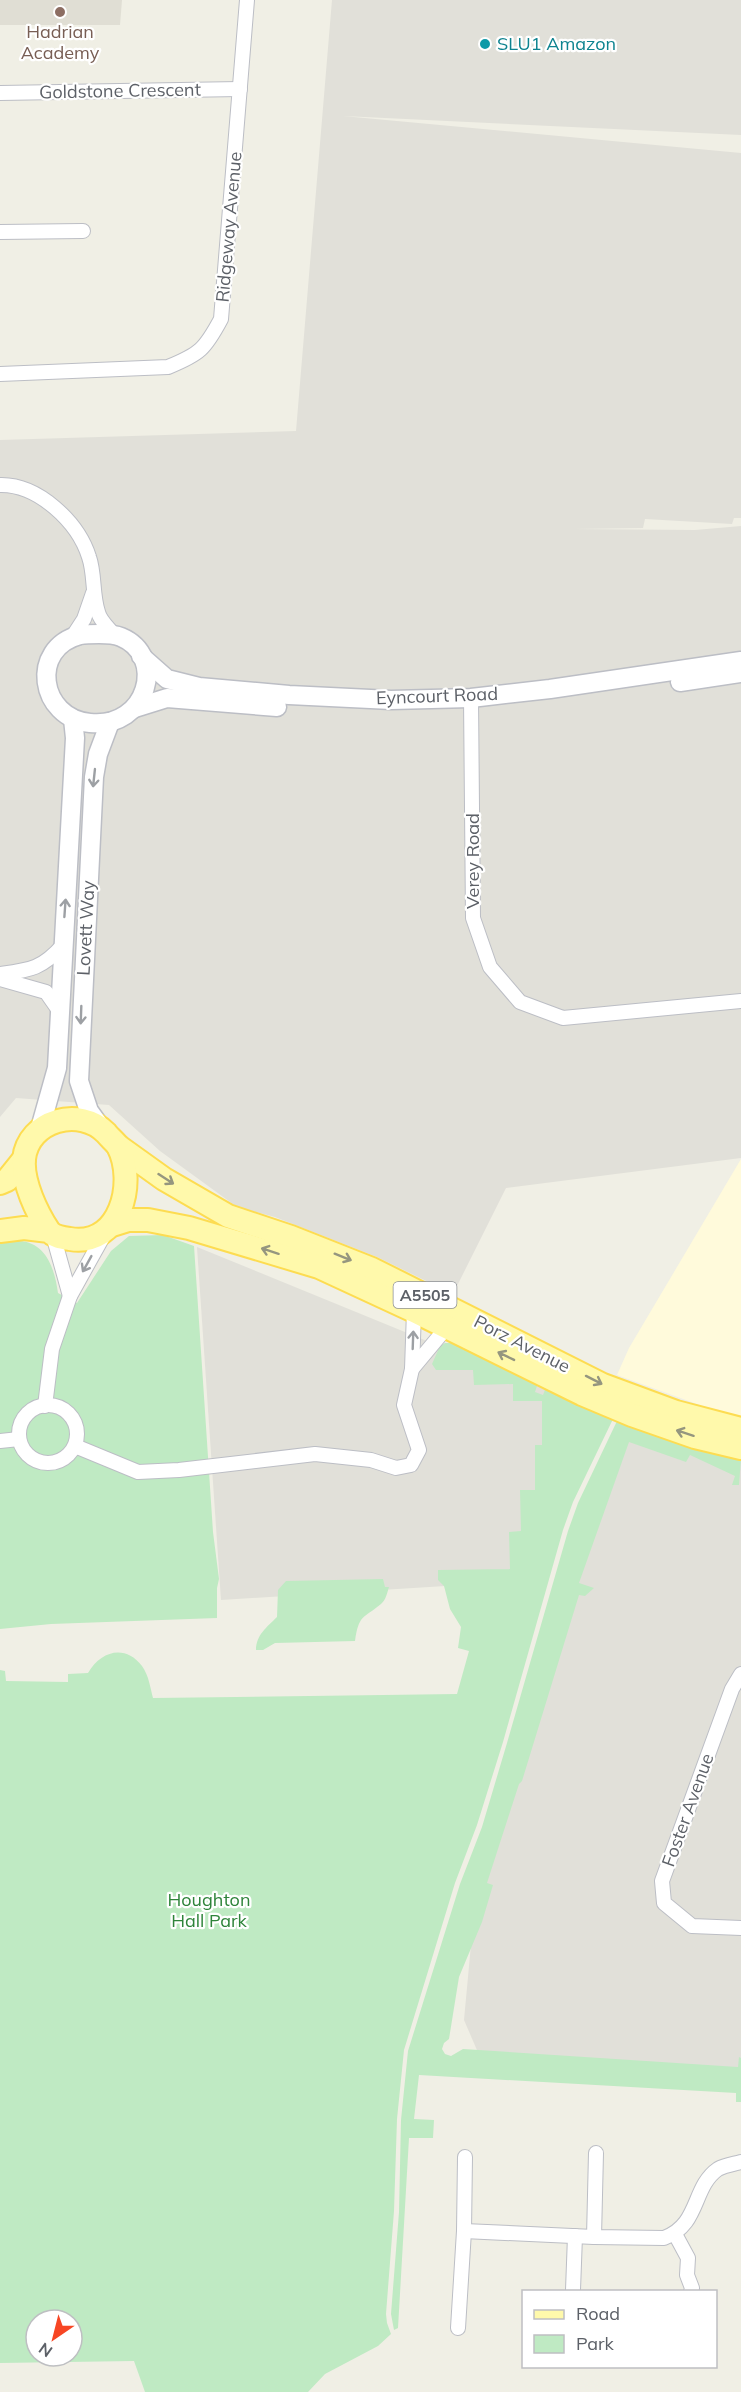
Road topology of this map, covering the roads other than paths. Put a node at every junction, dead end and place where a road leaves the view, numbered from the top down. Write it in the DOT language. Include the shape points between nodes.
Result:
graph roads {
  1 [pos="247,0"];
  2 [pos="240,89"];
  3 [pos="0,93"];
  4 [pos="83,231"];
  5 [pos="0,232"];
  6 [pos="0,374"];
  7 [pos="0,485"];
  8 [pos="94,588"];
  9 [pos="114,635"];
  10 [pos="71,639"];
  11 [pos="141,656"];
  12 [pos="741,660"];
  13 [pos="741,673"];
  14 [pos="471,703"];
  15 [pos="135,708"];
  16 [pos="73,719"];
  17 [pos="110,722"];
  18 [pos="63,945"];
  19 [pos="0,974"];
  20 [pos="0,979"];
  21 [pos="741,1001"];
  22 [pos="60,1012"];
  23 [pos="39,1132"];
  24 [pos="110,1138"];
  25 [pos="24,1159"];
  26 [pos="0,1183"];
  27 [pos="108,1229"];
  28 [pos="0,1231"];
  29 [pos="51,1233"];
  30 [pos="70,1296"];
  31 [pos="414,1311"];
  32 [pos="447,1327"];
  33 [pos="412,1369"];
  34 [pos="45,1406"];
  35 [pos="741,1429"];
  36 [pos="19,1439"];
  37 [pos="0,1441"];
  38 [pos="75,1446"];
  39 [pos="741,1448"];
  40 [pos="741,1674"];
  41 [pos="741,1928"];
  42 [pos="596,2153"];
  43 [pos="465,2157"];
  44 [pos="741,2162"];
  45 [pos="464,2230"];
  46 [pos="675,2234"];
  47 [pos="575,2236"];
  48 [pos="594,2237"];
  49 [pos="573,2290"];
  50 [pos="692,2290"];
  51 [pos="458,2328"];
  1 -- 2 [label="street, Ridgeway Avenue"];
  2 -- 3 [label="street, Goldstone Crescent"];
  2 -- 6 [label="street, Ridgeway Avenue" via="221,319 205,347 168,368"];
  4 -- 5 [label="street"];
  7 -- 8 [label="street" via="40,495 77,532 89,554"];
  8 -- 9 [label="street" via="98,612"];
  8 -- 10 [label="street" via="84,619"];
  9 -- 10 [label="street" via="81,635"];
  9 -- 11 [label="street" via="134,645"];
  10 -- 16 [label="street" via="53,654 46,683 55,704"];
  11 -- 14 [label="street, Eyncourt Road" via="166,679 199,687"];
  11 -- 15 [label="street" via="147,680"];
  12 -- 14 [label="street, Eyncourt Road"];
  13 -- 14 [label="street, Eyncourt Road" via="561,700"];
  14 -- 15 [label="street, Eyncourt Road" via="380,710 167,698"];
  14 -- 21 [label="street, Verey Road" via="473,918 490,967 520,1002 562,1018"];
  15 -- 17 [label="street"];
  16 -- 17 [label="street"];
  18 -- 16 [label="street, Lovett Way, one-way"];
  17 -- 24 [label="street, Lovett Way, one-way" via="94,777 79,1081 89,1111"];
  18 -- 19 [label="street" via="39,967"];
  18 -- 22 [label="street, Lovett Way"];
  20 -- 22 [label="street" via="46,992"];
  22 -- 23 [label="street, Lovett Way" via="57,1068"];
  23 -- 24 [label="main road, A5505" via="49,1123 74,1118 86,1120"];
  23 -- 25 [label="main road"];
  24 -- 27 [label="main road" via="125,1170 120,1212"];
  24 -- 35 [label="main road, Porz Avenue / A5505, one-way" via="164,1179 228,1216 372,1269 603,1385 676,1412"];
  25 -- 26 [label="main road"];
  25 -- 29 [label="main road" via="28,1187 39,1216"];
  27 -- 29 [label="main road, A5505" via="91,1239 73,1240"];
  27 -- 30 [label="street, one-way"];
  31 -- 27 [label="main road, Porz Avenue / A5505, one-way" via="319,1267 189,1228 128,1220"];
  28 -- 29 [label="main road, A5505" via="24,1228"];
  29 -- 30 [label="street"];
  30 -- 34 [label="street" via="52,1349"];
  31 -- 32 [label="main road, Porz Avenue / A5505"];
  33 -- 31 [label="street, one-way"];
  32 -- 33 [label="street"];
  39 -- 32 [label="main road, Porz Avenue / A5505, one-way" via="695,1437 624,1412"];
  33 -- 38 [label="street" via="404,1406 418,1450 411,1465 396,1468 370,1460 315,1454 138,1472"];
  34 -- 36 [label="street" via="28,1413 22,1421"];
  34 -- 38 [label="street" via="55,1406 71,1417 76,1426"];
  36 -- 37 [label="street"];
  36 -- 38 [label="street" via="28,1455 45,1463 63,1459"];
  40 -- 41 [label="street, Foster Avenue" via="732,1689 662,1881 664,1903 692,1926"];
  42 -- 48 [label="street"];
  43 -- 45 [label="street"];
  44 -- 46 [label="street" via="719,2169 707,2180 694,2211"];
  45 -- 47 [label="street"];
  45 -- 51 [label="street"];
  46 -- 48 [label="street" via="653,2239"];
  46 -- 50 [label="street" via="688,2258"];
  47 -- 48 [label="street"];
  47 -- 49 [label="street"];
}
